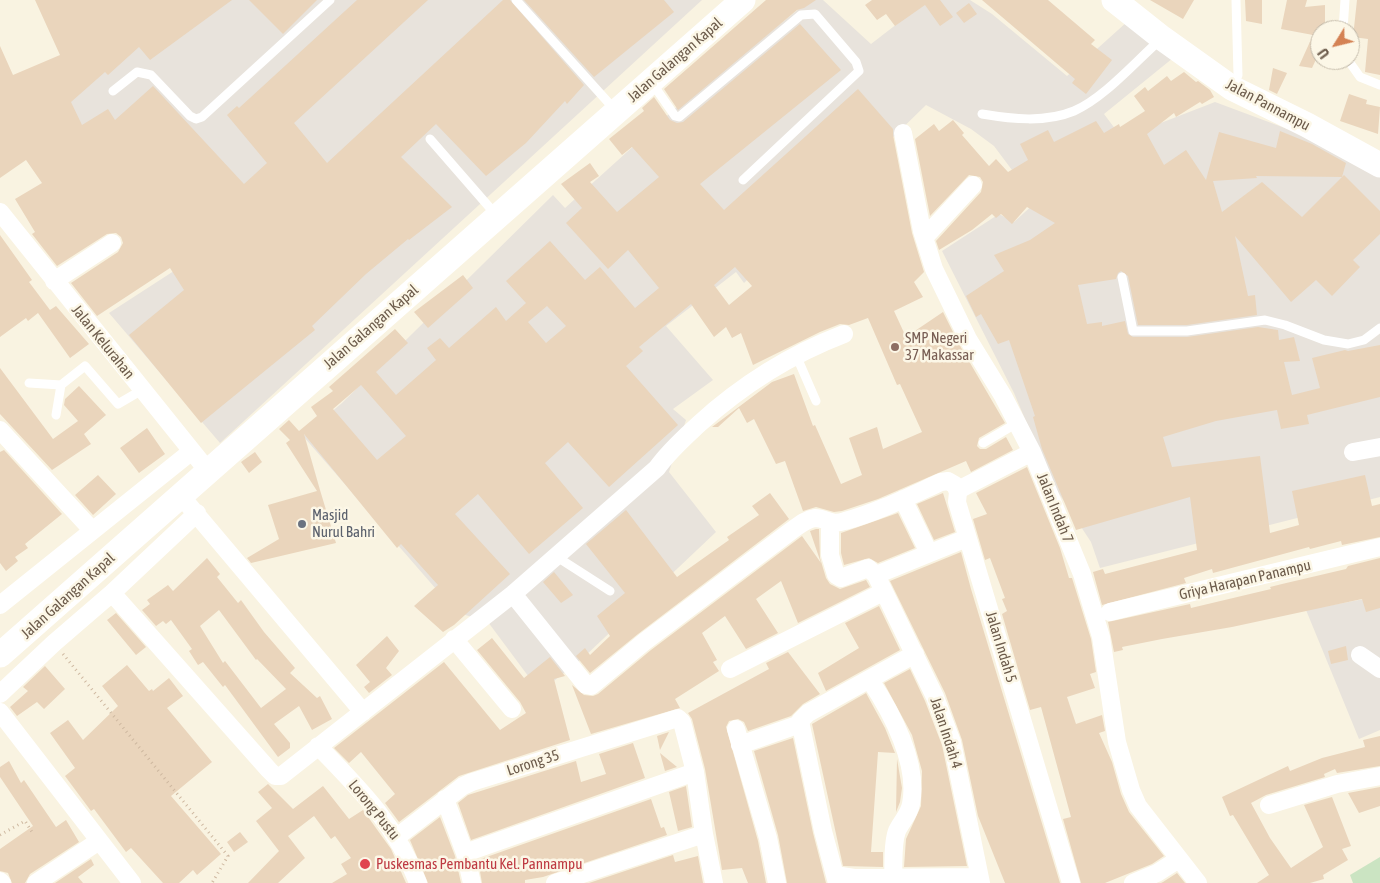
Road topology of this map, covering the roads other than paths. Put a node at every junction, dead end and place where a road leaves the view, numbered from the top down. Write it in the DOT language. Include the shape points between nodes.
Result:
graph roads {
  1 [pos="330,0"];
  2 [pos="516,0"];
  3 [pos="743,0"];
  4 [pos="1114,0"];
  5 [pos="1236,0"];
  6 [pos="1345,0"];
  7 [pos="1344,20"];
  8 [pos="1162,38"];
  9 [pos="1355,70"];
  10 [pos="651,83"];
  11 [pos="1380,85"];
  12 [pos="1232,88"];
  13 [pos="113,91"];
  14 [pos="616,111"];
  15 [pos="982,114"];
  16 [pos="903,133"];
  17 [pos="430,140"];
  18 [pos="1380,165"];
  19 [pos="743,180"];
  20 [pos="973,185"];
  21 [pos="0,212"];
  22 [pos="497,217"];
  23 [pos="924,238"];
  24 [pos="112,243"];
  25 [pos="1122,277"];
  26 [pos="54,281"];
  27 [pos="1380,328"];
  28 [pos="844,334"];
  29 [pos="796,354"];
  30 [pos="29,383"];
  31 [pos="61,384"];
  32 [pos="142,390"];
  33 [pos="816,401"];
  34 [pos="56,415"];
  35 [pos="1017,423"];
  36 [pos="0,430"];
  37 [pos="983,443"];
  38 [pos="1380,447"];
  39 [pos="192,451"];
  40 [pos="1032,452"];
  41 [pos="1353,452"];
  42 [pos="208,471"];
  43 [pos="958,492"];
  44 [pos="903,499"];
  45 [pos="189,504"];
  46 [pos="830,523"];
  47 [pos="92,530"];
  48 [pos="968,538"];
  49 [pos="1380,548"];
  50 [pos="930,552"];
  51 [pos="557,557"];
  52 [pos="876,575"];
  53 [pos="610,591"];
  54 [pos="883,592"];
  55 [pos="112,593"];
  56 [pos="513,594"];
  57 [pos="0,605"];
  58 [pos="1110,612"];
  59 [pos="454,638"];
  60 [pos="915,654"];
  61 [pos="0,655"];
  62 [pos="1360,655"];
  63 [pos="730,669"];
  64 [pos="1380,669"];
  65 [pos="870,680"];
  66 [pos="0,694"];
  67 [pos="512,709"];
  68 [pos="0,712"];
  69 [pos="363,712"];
  70 [pos="800,724"];
  71 [pos="318,746"];
  72 [pos="696,772"];
  73 [pos="1380,776"];
  74 [pos="445,800"];
  75 [pos="1269,805"];
  76 [pos="704,834"];
  77 [pos="397,837"];
  78 [pos="99,841"];
  79 [pos="464,853"];
  80 [pos="1179,858"];
  81 [pos="893,877"];
  82 [pos="836,879"];
  83 [pos="980,880"];
  84 [pos="36,883"];
  85 [pos="132,883"];
  86 [pos="418,883"];
  87 [pos="472,883"];
  88 [pos="554,883"];
  89 [pos="714,883"];
  90 [pos="778,883"];
  91 [pos="1071,883"];
  92 [pos="1133,883"];
  93 [pos="1198,883"];
  1 -- 13 [label="lane" via="202,117 190,116 145,72 137,72"];
  2 -- 14 [label="lane"];
  3 -- 10 [label="main road, Jalan Galangan Kapal"];
  4 -- 8 [label="main road, Jalan Pannampu"];
  5 -- 12 [label="lane" via="1238,75"];
  6 -- 7 [label="lane"];
  8 -- 12 [label="main road, Jalan Pannampu"];
  8 -- 15 [label="lane" via="1099,95 1074,111 1038,118"];
  9 -- 11 [label="lane" via="1360,77"];
  10 -- 14 [label="main road, Jalan Galangan Kapal"];
  10 -- 19 [label="lane" via="679,118 801,14 815,14 856,62 859,71"];
  12 -- 18 [label="main road, Jalan Pannampu"];
  14 -- 22 [label="main road, Jalan Galangan Kapal"];
  16 -- 23 [label="street, Jalan Indah 7"];
  17 -- 22 [label="lane"];
  20 -- 23 [label="street"];
  21 -- 26 [label="street, Jalan Kelurahan"];
  22 -- 42 [label="main road, Jalan Galangan Kapal"];
  23 -- 35 [label="street, Jalan Indah 7" via="944,293"];
  24 -- 26 [label="street"];
  25 -- 27 [label="lane" via="1133,331 1188,331 1265,320 1285,324 1324,340 1348,344 1364,340"];
  26 -- 32 [label="street, Jalan Kelurahan"];
  28 -- 29 [label="street"];
  29 -- 33 [label="lane"];
  29 -- 51 [label="street" via="756,378 718,407 668,452 657,468"];
  30 -- 31 [label="lane"];
  31 -- 32 [label="lane" via="85,366 118,404"];
  31 -- 34 [label="lane"];
  32 -- 39 [label="street, Jalan Kelurahan"];
  35 -- 37 [label="lane"];
  35 -- 40 [label="street, Jalan Indah 7"];
  36 -- 47 [label="street"];
  38 -- 41 [label="street"];
  39 -- 42 [label="street, Jalan Kelurahan"];
  39 -- 47 [label="street"];
  40 -- 43 [label="street"];
  40 -- 80 [label="street, Jalan Indah 7" via="1095,614 1116,742 1131,790 1138,806"];
  42 -- 45 [label="main road, Jalan Galangan Kapal"];
  43 -- 44 [label="street" via="948,481"];
  43 -- 48 [label="street, Jalan Indah 5" via="957,502"];
  44 -- 46 [label="street" via="854,518"];
  44 -- 50 [label="street"];
  45 -- 55 [label="street"];
  45 -- 61 [label="main road, Jalan Galangan Kapal"];
  45 -- 69 [label="street"];
  46 -- 52 [label="street" via="830,555 836,575 841,578 868,568"];
  46 -- 56 [label="street" via="810,519 791,531 591,686 586,685"];
  47 -- 57 [label="street"];
  48 -- 50 [label="street"];
  48 -- 91 [label="street, Jalan Indah 5"];
  49 -- 58 [label="street, Griya Harapan Panampu"];
  50 -- 52 [label="street"];
  51 -- 53 [label="lane"];
  51 -- 56 [label="street"];
  52 -- 54 [label="street, Jalan Indah 4"];
  54 -- 60 [label="street, Jalan Indah 4"];
  54 -- 63 [label="street"];
  55 -- 66 [label="street"];
  55 -- 71 [label="street" via="275,776 284,775"];
  56 -- 59 [label="street"];
  59 -- 67 [label="street"];
  59 -- 69 [label="street"];
  60 -- 65 [label="street"];
  60 -- 83 [label="street, Jalan Indah 4" via="952,742"];
  62 -- 64 [label="street"];
  65 -- 70 [label="street" via="808,713"];
  65 -- 81 [label="street" via="886,706 908,755 912,774 911,805 898,830"];
  68 -- 78 [label="street"];
  69 -- 71 [label="street"];
  70 -- 82 [label="street"];
  70 -- 90 [label="street" via="738,737"];
  71 -- 77 [label="street, Lorong Pustu" via="374,805"];
  72 -- 74 [label="street, Lorong 35" via="682,722 673,718 472,782"];
  72 -- 76 [label="street"];
  72 -- 79 [label="street"];
  73 -- 75 [label="street" via="1337,784"];
  74 -- 77 [label="street, Lorong 35"];
  74 -- 79 [label="street"];
  76 -- 88 [label="street"];
  76 -- 89 [label="street"];
  77 -- 86 [label="street, Lorong Pustu" via="408,855"];
  78 -- 84 [label="street"];
  78 -- 85 [label="street"];
  79 -- 87 [label="street"];
  80 -- 92 [label="street" via="1157,873"];
  80 -- 93 [label="street, Jalan Indah 7"];
  81 -- 82 [label="street"];
  81 -- 83 [label="street"];
}
